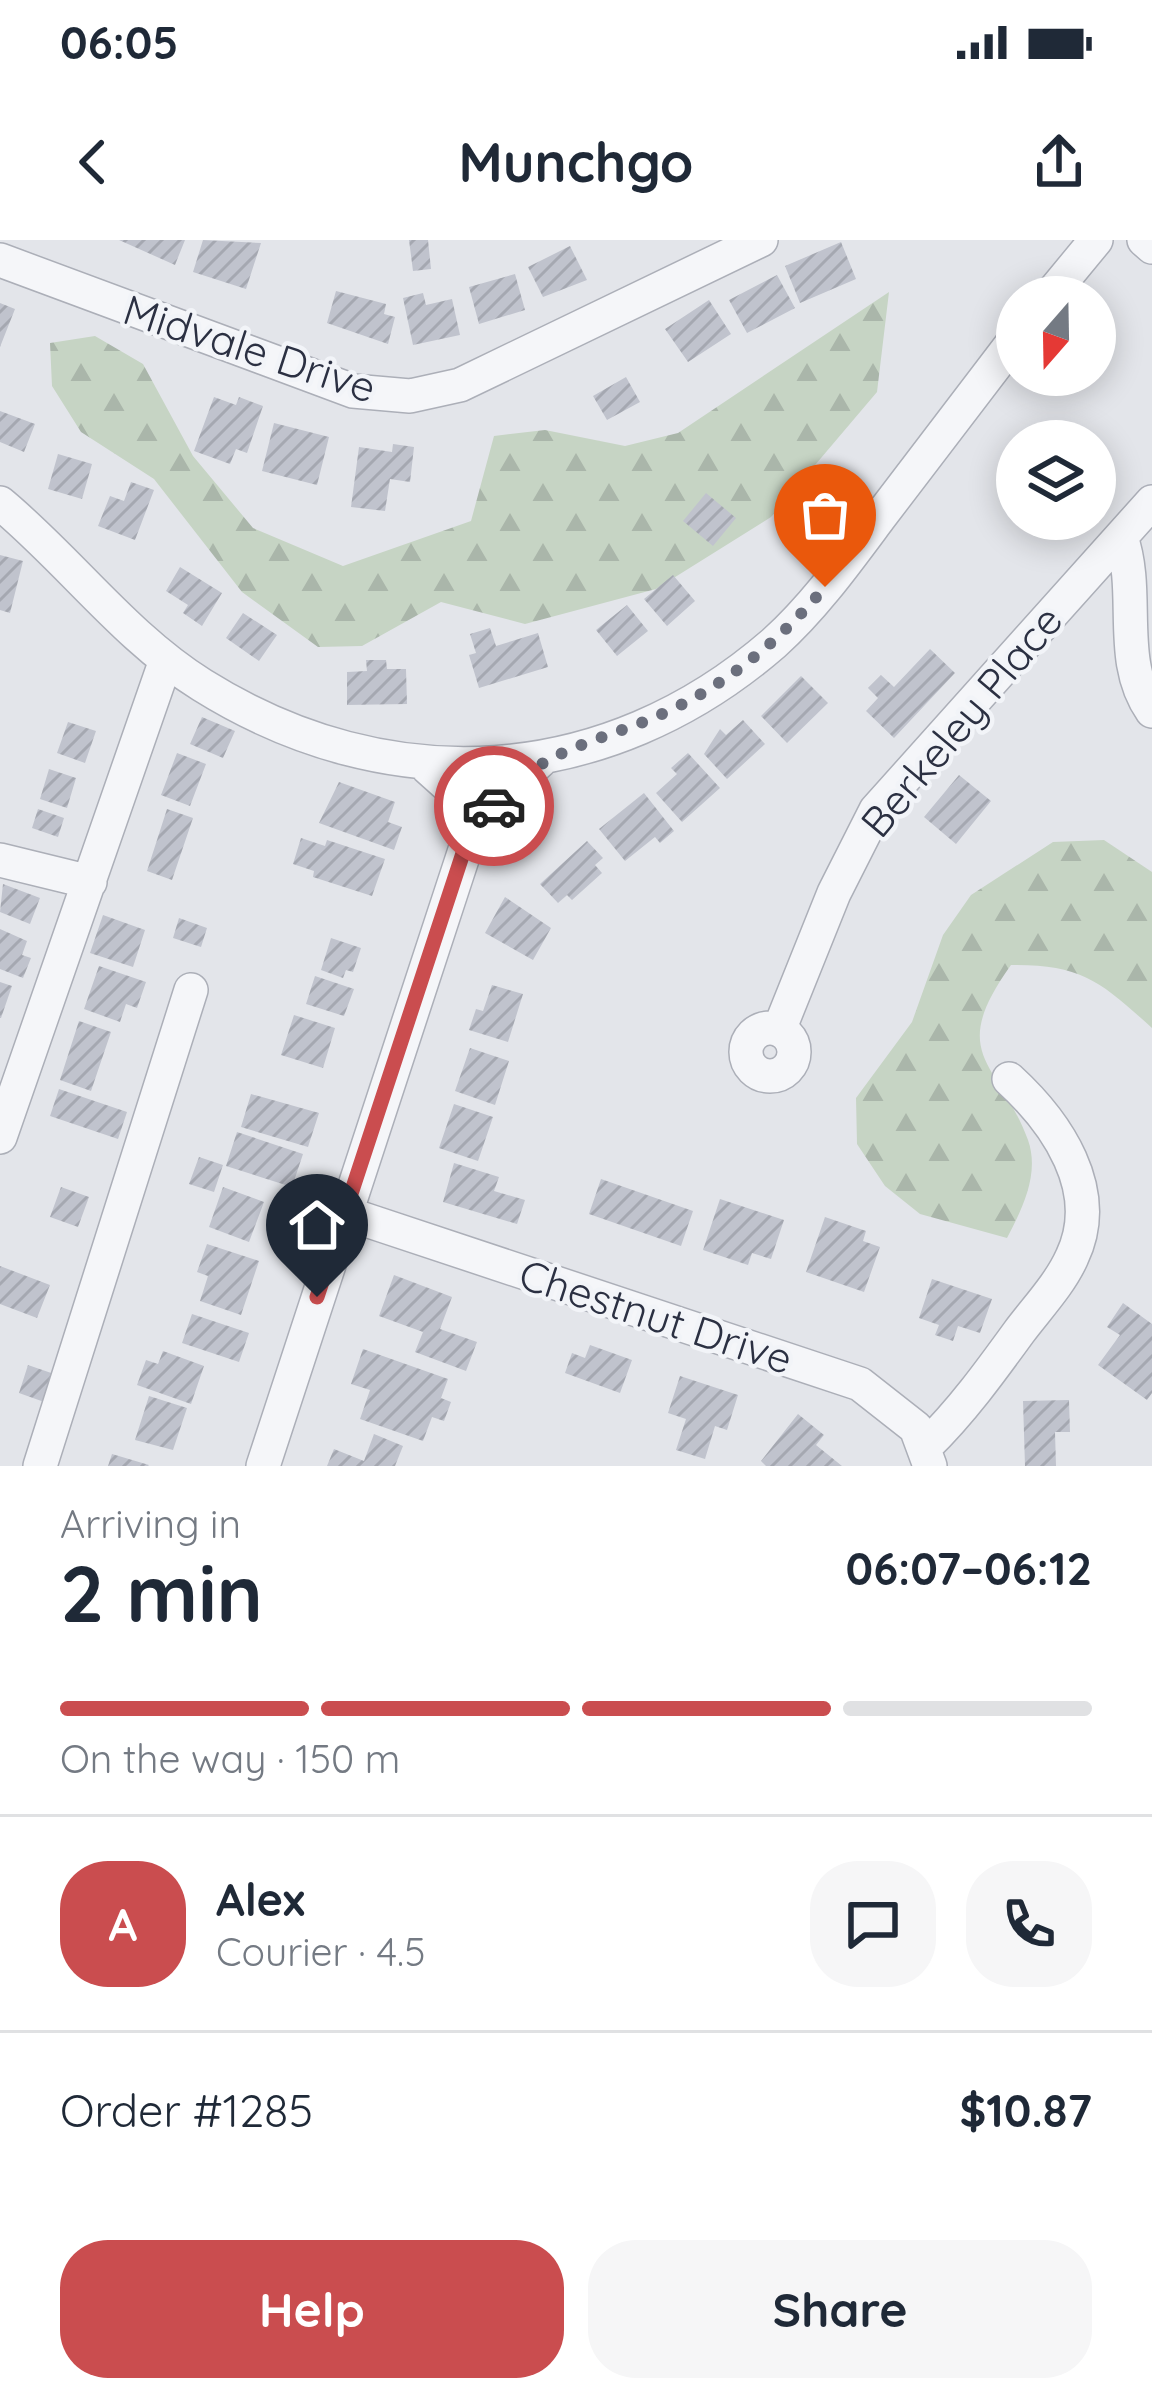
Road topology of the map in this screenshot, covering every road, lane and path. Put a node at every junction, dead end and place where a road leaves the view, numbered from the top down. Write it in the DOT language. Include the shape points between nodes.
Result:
graph roads {
  1 [pos="760,240"];
  2 [pos="1096,240"];
  3 [pos="1144,240"];
  4 [pos="1152,247"];
  5 [pos="0,260"];
  6 [pos="1066,276"];
  7 [pos="996,364"];
  8 [pos="1152,502"];
  9 [pos="0,503"];
  10 [pos="1121,537"];
  11 [pos="166,660"];
  12 [pos="1152,711"];
  13 [pos="541,760"];
  14 [pos="427,767"];
  15 [pos="466,844"];
  16 [pos="0,860"];
  17 [pos="90,882"];
  18 [pos="191,990"];
  19 [pos="779,1030"];
  20 [pos="1009,1078"];
  21 [pos="0,1136"];
  22 [pos="345,1213"];
  23 [pos="928,1456"];
  24 [pos="40,1466"];
  25 [pos="263,1466"];
  1 -- 5 [label="street, Midvale Drive" via="460,385 410,396 327,383"];
  2 -- 6 [label="street"];
  3 -- 4 [label="street"];
  7 -- 13 [label="street" via="775,641 669,711"];
  8 -- 10 [label="street, Berkeley Place"];
  9 -- 11 [label="street"];
  10 -- 12 [label="street" via="1130,569 1132,662"];
  10 -- 19 [label="street, Berkeley Place" via="876,810"];
  11 -- 14 [label="street" via="297,734"];
  11 -- 17 [label="street"];
  13 -- 14 [label="street"];
  13 -- 15 [label="street"];
  14 -- 15 [label="street" via="456,794"];
  15 -- 22 [label="street"];
  16 -- 17 [label="street"];
  17 -- 21 [label="street"];
  18 -- 24 [label="street"];
  20 -- 23 [label="street" via="1071,1160 1082,1201 1078,1241 1059,1279"];
  22 -- 23 [label="street, Chestnut Drive" via="860,1384 902,1412"];
  22 -- 25 [label="street"];
}
